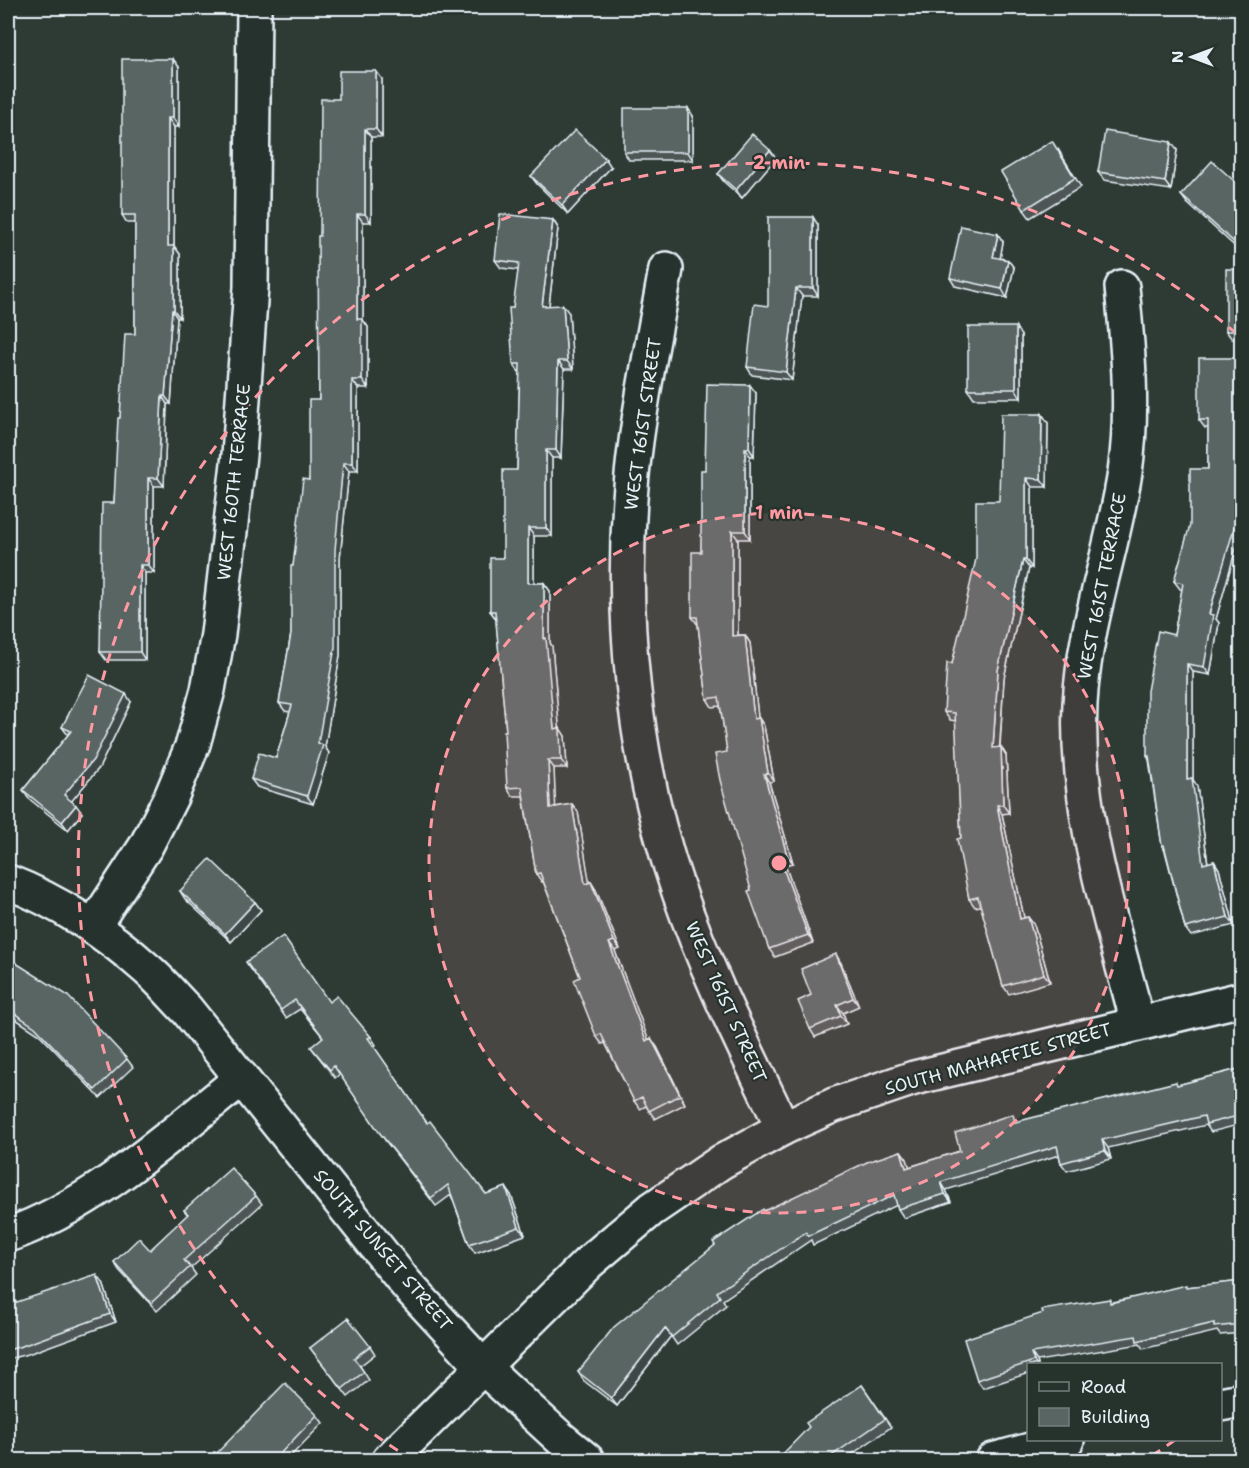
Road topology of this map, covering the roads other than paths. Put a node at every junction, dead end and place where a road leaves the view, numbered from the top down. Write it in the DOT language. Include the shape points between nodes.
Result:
graph roads {
  1 [pos="254,8"];
  2 [pos="666,269"];
  3 [pos="1122,287"];
  4 [pos="8,882"];
  5 [pos="93,927"];
  6 [pos="1242,999"];
  7 [pos="1138,1023"];
  8 [pos="242,1078"];
  9 [pos="783,1128"];
  10 [pos="8,1235"];
  11 [pos="483,1366"];
  12 [pos="1242,1401"];
  13 [pos="1222,1404"];
  14 [pos="1063,1441"];
  15 [pos="389,1461"];
  16 [pos="587,1461"];
  17 [pos="993,1461"];
  1 -- 5 [label="street, WEST 160TH TERRACE" via="251,287 239,455 218,634 193,744 172,795 146,846"];
  2 -- 9 [label="street, WEST 161ST STREET" via="632,476 630,643 639,727 655,810 678,890 708,969"];
  3 -- 7 [label="street, WEST 161ST TERRACE" via="1130,369 1130,421 1125,473 1085,662 1080,704 1081,765 1093,850"];
  4 -- 5 [label="street, SOUTH SUNSET STREET"];
  5 -- 8 [label="street, SOUTH SUNSET STREET" via="148,970 187,1010"];
  6 -- 7 [label="street, SOUTH MAHAFFIE STREET"];
  7 -- 9 [label="street, SOUTH MAHAFFIE STREET" via="914,1078"];
  8 -- 10 [label="street" via="104,1186 69,1208"];
  8 -- 11 [label="street, SOUTH SUNSET STREET" via="407,1285"];
  9 -- 11 [label="street, SOUTH MAHAFFIE STREET" via="721,1162 652,1209 588,1263"];
  11 -- 15 [label="street"];
  11 -- 16 [label="street, SOUTH SUNSET STREET"];
  12 -- 13 [label="street"];
  14 -- 17 [label="street"];
}
